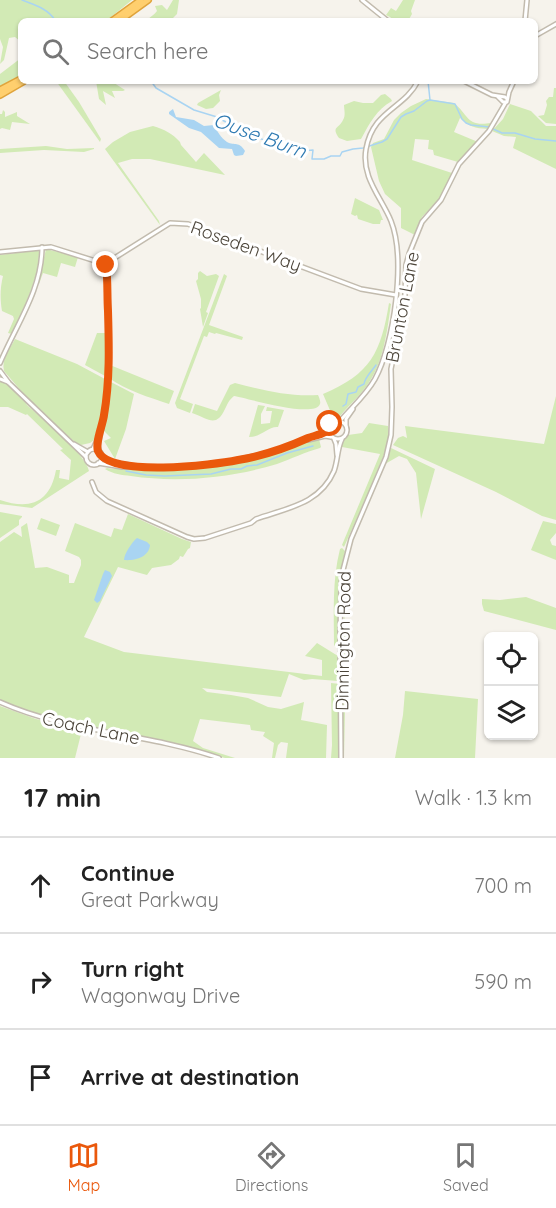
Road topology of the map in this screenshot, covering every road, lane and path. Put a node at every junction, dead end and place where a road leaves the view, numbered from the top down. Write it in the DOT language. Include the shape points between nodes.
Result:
graph roads {
  1 [pos="140,0"];
  2 [pos="148,0"];
  3 [pos="153,0"];
  4 [pos="362,0"];
  5 [pos="527,0"];
  6 [pos="125,14"];
  7 [pos="118,18"];
  8 [pos="122,18"];
  9 [pos="384,18"];
  10 [pos="525,18"];
  11 [pos="556,24"];
  12 [pos="538,34"];
  13 [pos="18,83"];
  14 [pos="415,84"];
  15 [pos="470,84"];
  16 [pos="513,84"];
  17 [pos="0,92"];
  18 [pos="504,100"];
  19 [pos="42,247"];
  20 [pos="0,252"];
  21 [pos="105,264"];
  22 [pos="396,295"];
  23 [pos="1,357"];
  24 [pos="0,363"];
  25 [pos="0,371"];
  26 [pos="0,379"];
  27 [pos="9,383"];
  28 [pos="355,405"];
  29 [pos="340,421"];
  30 [pos="391,425"];
  31 [pos="346,426"];
  32 [pos="328,428"];
  33 [pos="99,434"];
  34 [pos="333,438"];
  35 [pos="342,439"];
  36 [pos="70,442"];
  37 [pos="298,443"];
  38 [pos="90,451"];
  39 [pos="100,453"];
  40 [pos="86,457"];
  41 [pos="337,457"];
  42 [pos="98,463"];
  43 [pos="146,467"];
  44 [pos="92,482"];
  45 [pos="0,702"];
  46 [pos="219,758"];
  47 [pos="341,758"];
  1 -- 6 [label="highway"];
  2 -- 6 [label="highway"];
  3 -- 6 [label="highway"];
  4 -- 9 [label="street"];
  5 -- 10 [label="street"];
  6 -- 7 [label="highway"];
  6 -- 8 [label="highway"];
  11 -- 12 [label="street"];
  13 -- 17 [label="highway"];
  14 -- 22 [label="street" via="377,122 365,152 369,180 395,235"];
  15 -- 18 [label="street"];
  16 -- 18 [label="street, Brunton Lane"];
  18 -- 30 [label="street, Brunton Lane" via="493,127 459,164 441,200 422,222 409,254 404,306 390,369"];
  19 -- 20 [label="street"];
  19 -- 21 [label="street"];
  19 -- 23 [label="street" via="33,292"];
  21 -- 22 [label="street, Roseden Way" via="170,223 188,224 361,289"];
  21 -- 33 [label="street" via="108,379"];
  22 -- 28 [label="street" via="381,365"];
  23 -- 24 [label="street"];
  25 -- 27 [label="street"];
  26 -- 27 [label="street"];
  27 -- 36 [label="street"];
  28 -- 29 [label="street"];
  28 -- 31 [label="street"];
  29 -- 31 [label="street"];
  29 -- 32 [label="street"];
  30 -- 47 [label="street, Dinnington Road" via="386,457 351,539 342,574"];
  31 -- 35 [label="street"];
  32 -- 34 [label="street"];
  32 -- 37 [label="street"];
  33 -- 38 [label="street"];
  33 -- 39 [label="street"];
  34 -- 35 [label="street"];
  34 -- 37 [label="street" via="325,436"];
  34 -- 41 [label="street"];
  35 -- 41 [label="street"];
  36 -- 38 [label="street"];
  36 -- 40 [label="street"];
  37 -- 43 [label="street" via="223,463"];
  38 -- 39 [label="street"];
  38 -- 40 [label="street"];
  39 -- 42 [label="street"];
  39 -- 43 [label="street" via="112,462"];
  40 -- 42 [label="street" via="90,464"];
  41 -- 44 [label="street" via="331,478 315,497 200,539 187,537 107,501"];
  42 -- 43 [label="street"];
  45 -- 46 [label="street, Coach Lane" via="36,717 164,742"];
}
